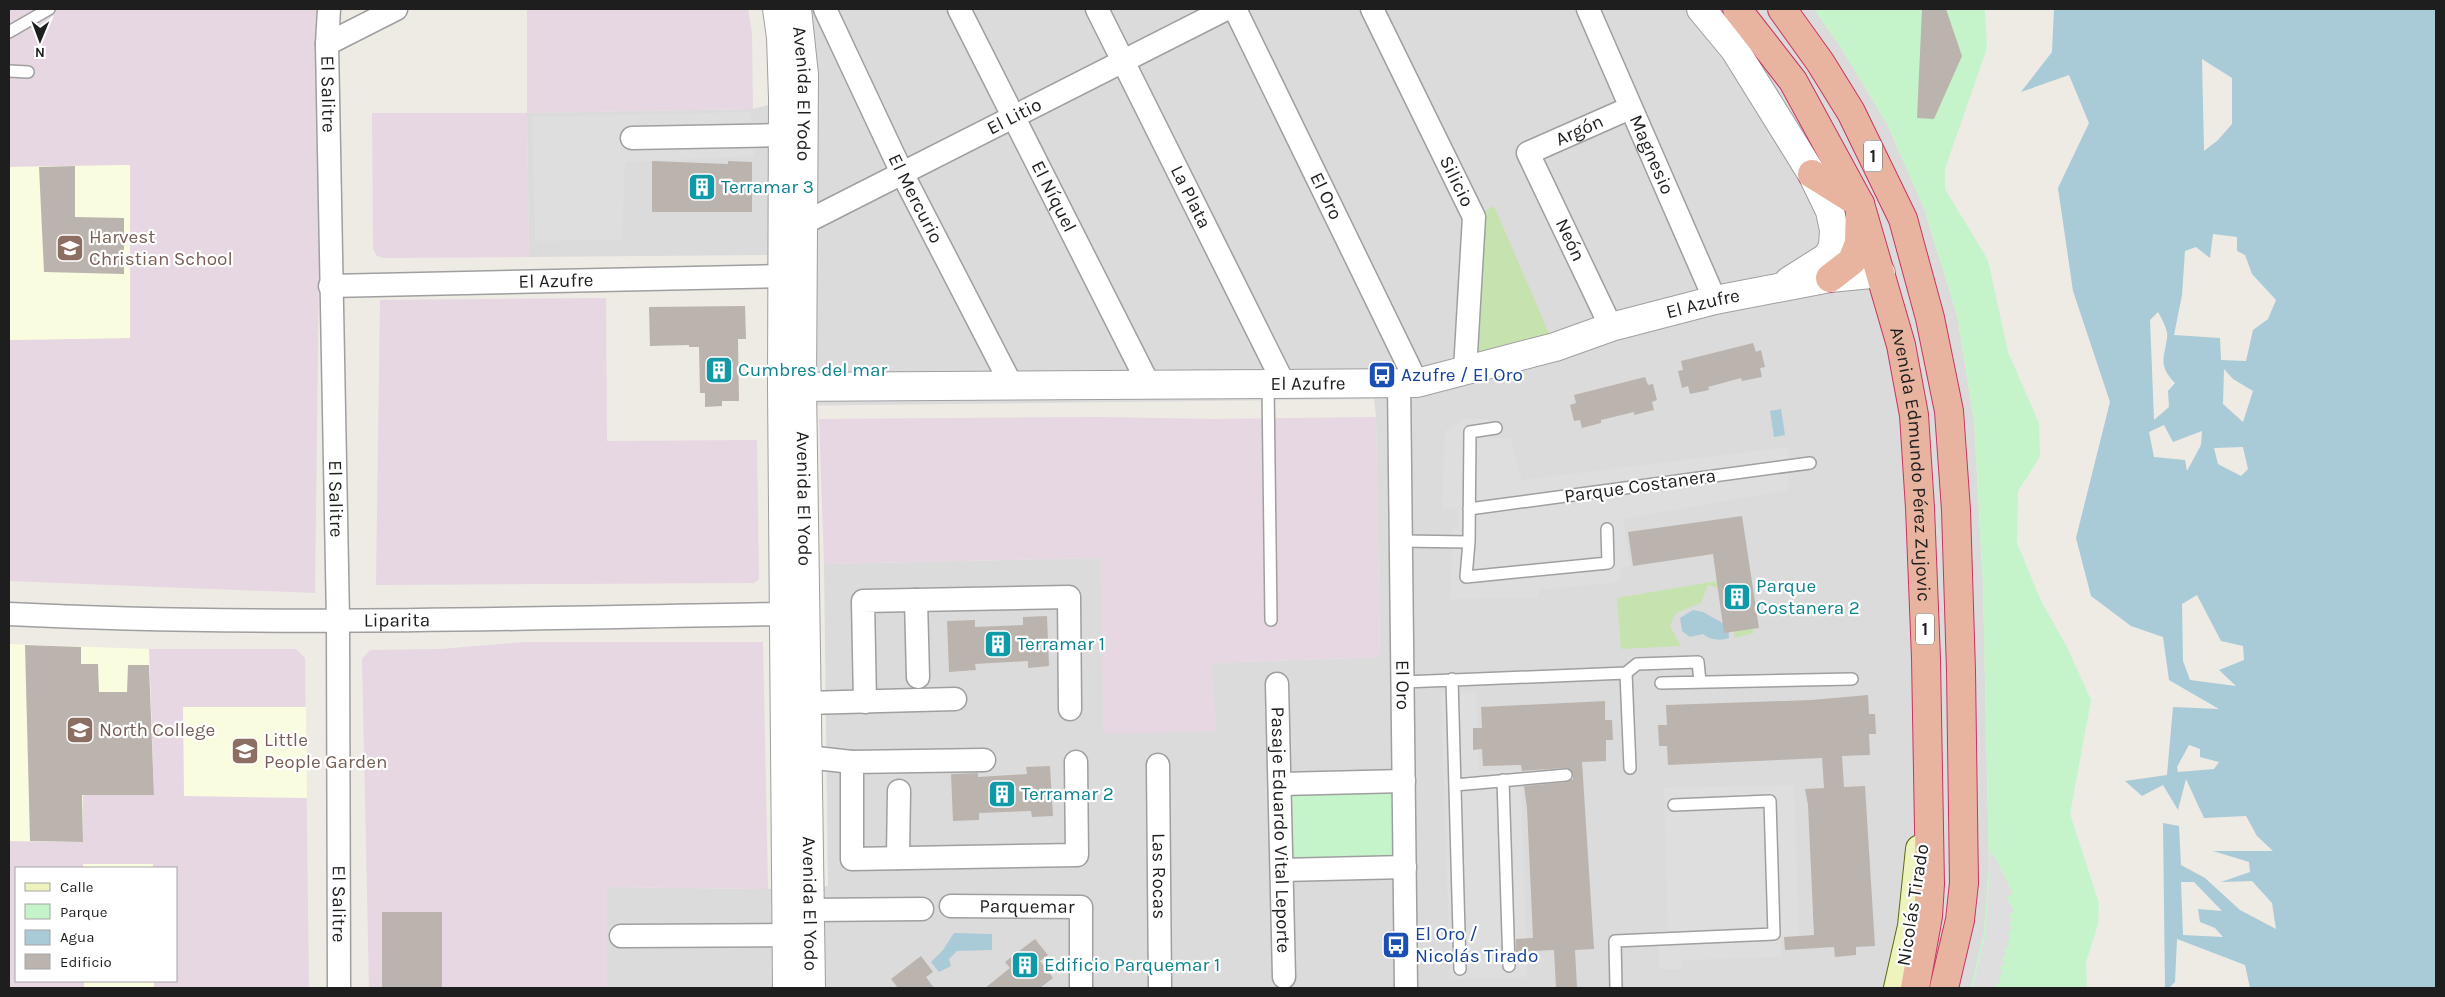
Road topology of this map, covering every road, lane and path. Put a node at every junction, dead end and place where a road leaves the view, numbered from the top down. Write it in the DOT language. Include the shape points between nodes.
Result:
graph roads {
  1 [pos="49,9"];
  2 [pos="329,9"];
  3 [pos="396,9"];
  4 [pos="777,9"];
  5 [pos="797,9"];
  6 [pos="825,9"];
  7 [pos="959,9"];
  8 [pos="1097,9"];
  9 [pos="1226,9"];
  10 [pos="1235,9"];
  11 [pos="1372,9"];
  12 [pos="1588,9"];
  13 [pos="1701,9"];
  14 [pos="1737,9"];
  15 [pos="1782,9"];
  16 [pos="9,32"];
  17 [pos="327,44"];
  18 [pos="1123,61"];
  19 [pos="9,71"];
  20 [pos="28,72"];
  21 [pos="1630,108"];
  22 [pos="1014,117"];
  23 [pos="783,135"];
  24 [pos="632,138"];
  25 [pos="1528,153"];
  26 [pos="902,173"];
  27 [pos="1812,174"];
  28 [pos="1860,204"];
  29 [pos="802,224"];
  30 [pos="1882,273"];
  31 [pos="782,276"];
  32 [pos="1830,278"];
  33 [pos="330,286"];
  34 [pos="1779,288"];
  35 [pos="1715,300"];
  36 [pos="1930,318"];
  37 [pos="1611,327"];
  38 [pos="1464,370"];
  39 [pos="1408,383"];
  40 [pos="1276,384"];
  41 [pos="1149,385"];
  42 [pos="1012,386"];
  43 [pos="792,387"];
  44 [pos="1496,428"];
  45 [pos="1810,463"];
  46 [pos="1469,510"];
  47 [pos="1607,529"];
  48 [pos="1401,541"];
  49 [pos="1469,542"];
  50 [pos="916,600"];
  51 [pos="9,614"];
  52 [pos="784,614"];
  53 [pos="338,620"];
  54 [pos="1271,620"];
  55 [pos="1626,673"];
  56 [pos="918,677"];
  57 [pos="1452,679"];
  58 [pos="1852,679"];
  59 [pos="1404,682"];
  60 [pos="1700,682"];
  61 [pos="1661,683"];
  62 [pos="1278,684"];
  63 [pos="955,700"];
  64 [pos="865,702"];
  65 [pos="806,703"];
  66 [pos="1070,709"];
  67 [pos="806,756"];
  68 [pos="984,760"];
  69 [pos="852,762"];
  70 [pos="1076,762"];
  71 [pos="1158,765"];
  72 [pos="1630,768"];
  73 [pos="1566,774"];
  74 [pos="1404,780"];
  75 [pos="1503,780"];
  76 [pos="1281,784"];
  77 [pos="1455,785"];
  78 [pos="899,791"];
  79 [pos="1674,805"];
  80 [pos="1928,822"];
  81 [pos="898,858"];
  82 [pos="1405,867"];
  83 [pos="1282,870"];
  84 [pos="951,906"];
  85 [pos="922,909"];
  86 [pos="809,910"];
  87 [pos="787,935"];
  88 [pos="621,936"];
  89 [pos="1509,966"];
  90 [pos="1460,969"];
  91 [pos="1284,977"];
  92 [pos="339,988"];
  93 [pos="787,988"];
  94 [pos="811,988"];
  95 [pos="1081,988"];
  96 [pos="1160,988"];
  97 [pos="1406,988"];
  98 [pos="1616,988"];
  99 [pos="1898,988"];
  100 [pos="1915,988"];
  101 [pos="1944,988"];
  1 -- 16 [label="lane"];
  2 -- 17 [label="street, El Salitre"];
  3 -- 17 [label="street"];
  4 -- 23 [label="street, Avenida El Yodo" via="783,66"];
  5 -- 29 [label="street, Avenida El Yodo" via="804,75"];
  6 -- 26 [label="street, El Mercurio"];
  7 -- 22 [label="street, El Níquel"];
  8 -- 18 [label="street, La Plata"];
  9 -- 18 [label="street, El Litio"];
  10 -- 39 [label="street, El Oro"];
  11 -- 38 [label="street, Silicio" via="1474,217"];
  12 -- 21 [label="street, Magnesio"];
  13 -- 27 [label="street" via="1735,50"];
  14 -- 28 [label="highway, Avenida Edmundo Pérez Zujovic / 1" via="1793,81"];
  15 -- 36 [label="highway, Avenida Edmundo Pérez Zujovic / 1" via="1851,112 1903,219"];
  17 -- 33 [label="street, El Salitre"];
  18 -- 22 [label="street, El Litio"];
  18 -- 40 [label="street, La Plata"];
  19 -- 20 [label="lane"];
  21 -- 25 [label="street, Argón"];
  21 -- 35 [label="street, Magnesio"];
  22 -- 26 [label="street, El Litio"];
  22 -- 41 [label="street, El Níquel"];
  23 -- 24 [label="street"];
  23 -- 31 [label="street, Avenida El Yodo"];
  25 -- 37 [label="street, Neón"];
  26 -- 29 [label="street, El Litio"];
  26 -- 42 [label="street, El Mercurio"];
  27 -- 28 [label="highway"];
  27 -- 34 [label="street" via="1830,211 1833,246 1827,257"];
  28 -- 30 [label="highway, Avenida Edmundo Pérez Zujovic / 1"];
  28 -- 32 [label="highway" via="1859,244 1852,261"];
  29 -- 43 [label="street, Avenida El Yodo"];
  30 -- 32 [label="street, El Azufre"];
  30 -- 36 [label="highway" via="1905,285"];
  30 -- 80 [label="highway, Avenida Edmundo Pérez Zujovic / 1" via="1901,345 1914,415 1926,658"];
  31 -- 33 [label="street, El Azufre"];
  31 -- 43 [label="street, Avenida El Yodo"];
  32 -- 34 [label="street, El Azufre"];
  33 -- 53 [label="street, El Salitre"];
  34 -- 35 [label="street, El Azufre"];
  35 -- 37 [label="street, El Azufre"];
  36 -- 101 [label="highway, Avenida Edmundo Pérez Zujovic / 1" via="1949,410 1961,671 1964,884 1960,920"];
  37 -- 38 [label="street, El Azufre" via="1556,347"];
  38 -- 39 [label="street, El Azufre"];
  39 -- 40 [label="street, El Azufre"];
  39 -- 48 [label="street, El Oro"];
  40 -- 41 [label="street, El Azufre"];
  40 -- 54 [label="lane"];
  41 -- 42 [label="street, El Azufre"];
  42 -- 43 [label="street, El Azufre"];
  43 -- 52 [label="street, Avenida El Yodo"];
  43 -- 65 [label="street, Avenida El Yodo"];
  44 -- 46 [label="lane, Parque Costanera" via="1470,432"];
  45 -- 46 [label="lane, Parque Costanera"];
  46 -- 49 [label="lane, Parque Costanera"];
  47 -- 49 [label="lane, Parque Costanera" via="1608,563 1466,577"];
  48 -- 49 [label="lane"];
  48 -- 59 [label="street, El Oro"];
  50 -- 56 [label="street"];
  50 -- 64 [label="street" via="863,601"];
  50 -- 66 [label="street" via="1069,597"];
  51 -- 53 [label="street, Liparita"];
  52 -- 53 [label="street, Liparita"];
  52 -- 87 [label="street, Avenida El Yodo"];
  53 -- 92 [label="street, El Salitre"];
  55 -- 57 [label="lane"];
  55 -- 60 [label="lane" via="1637,664 1698,662"];
  55 -- 72 [label="lane"];
  57 -- 59 [label="lane"];
  57 -- 77 [label="lane"];
  58 -- 60 [label="lane"];
  59 -- 74 [label="street, El Oro"];
  60 -- 61 [label="lane"];
  62 -- 76 [label="street, Pasaje Eduardo Vital Leporte"];
  63 -- 64 [label="street"];
  64 -- 65 [label="street"];
  65 -- 67 [label="street, Avenida El Yodo"];
  67 -- 69 [label="street"];
  67 -- 86 [label="street, Avenida El Yodo"];
  68 -- 69 [label="street"];
  69 -- 81 [label="street" via="852,859"];
  70 -- 81 [label="street" via="1077,855"];
  71 -- 96 [label="street, Las Rocas"];
  73 -- 75 [label="lane"];
  74 -- 76 [label="street"];
  74 -- 82 [label="street, El Oro"];
  75 -- 77 [label="lane"];
  75 -- 89 [label="lane"];
  76 -- 83 [label="street, Pasaje Eduardo Vital Leporte"];
  77 -- 90 [label="lane"];
  78 -- 81 [label="street"];
  79 -- 98 [label="lane" via="1770,802 1774,934 1615,942"];
  80 -- 99 [label="main road, Nicolás Tirado" via="1921,846 1912,926"];
  80 -- 100 [label="highway, Avenida Edmundo Pérez Zujovic / 1" via="1928,916"];
  82 -- 83 [label="street"];
  82 -- 97 [label="street, El Oro"];
  83 -- 91 [label="street, Pasaje Eduardo Vital Leporte"];
  84 -- 95 [label="street, Parquemar" via="1081,906"];
  85 -- 86 [label="street"];
  86 -- 94 [label="street, Avenida El Yodo"];
  87 -- 88 [label="street"];
  87 -- 93 [label="street, Avenida El Yodo"];
}
